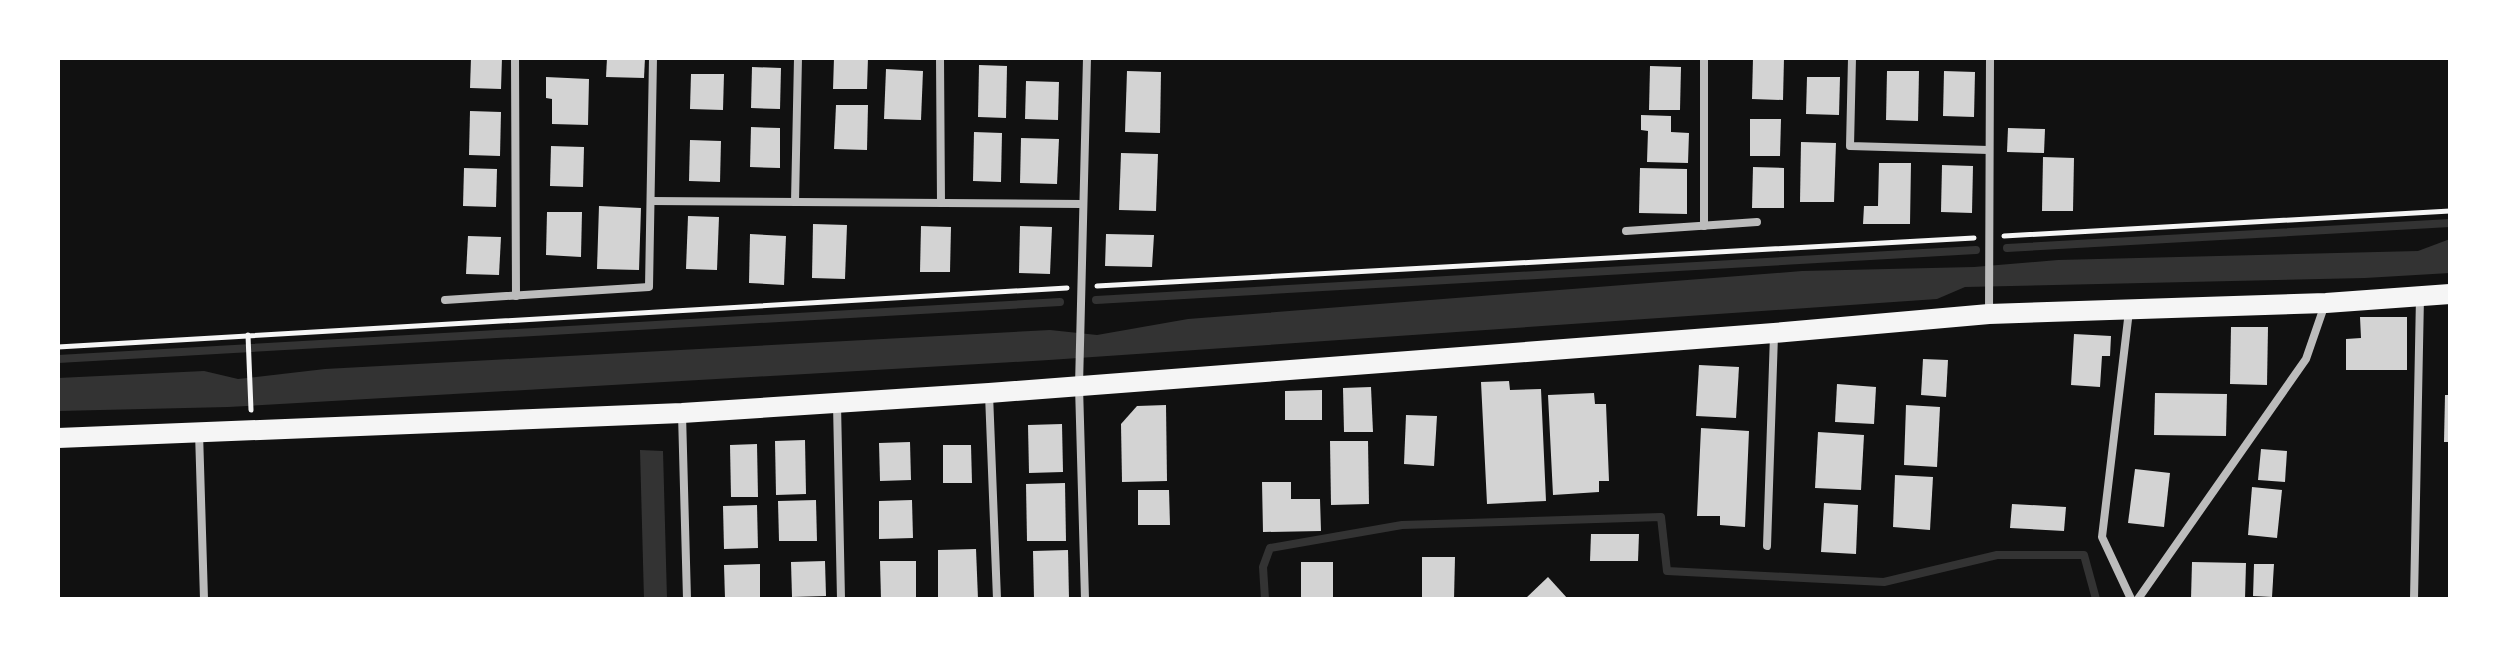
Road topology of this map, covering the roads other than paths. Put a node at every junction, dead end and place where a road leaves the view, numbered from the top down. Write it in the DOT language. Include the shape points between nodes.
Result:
graph roads {
  1 [pos="515,58"];
  2 [pos="653,58"];
  3 [pos="798,58"];
  4 [pos="940,58"];
  5 [pos="1087,58"];
  6 [pos="1704,58"];
  7 [pos="1852,58"];
  8 [pos="1990,58"];
  9 [pos="1989,150"];
  10 [pos="651,201"];
  11 [pos="795,202"];
  12 [pos="941,203"];
  13 [pos="1082,204"];
  14 [pos="1757,222"];
  15 [pos="1704,226"];
  16 [pos="1626,231"];
  17 [pos="2450,294"];
  18 [pos="516,296"];
  19 [pos="2420,296"];
  20 [pos="445,300"];
  21 [pos="2326,303"];
  22 [pos="2129,310"];
  23 [pos="1989,314"];
  24 [pos="1774,333"];
  25 [pos="1080,381"];
  26 [pos="989,393"];
  27 [pos="837,403"];
  28 [pos="682,413"];
  29 [pos="199,431"];
  30 [pos="58,438"];
  31 [pos="1767,546"];
  32 [pos="204,599"];
  33 [pos="687,599"];
  34 [pos="841,599"];
  35 [pos="997,599"];
  36 [pos="1085,599"];
  37 [pos="2131,599"];
  38 [pos="2138,599"];
  39 [pos="2414,599"];
  1 -- 18 [label="street"];
  2 -- 10 [label="street"];
  3 -- 11 [label="street"];
  4 -- 12 [label="street"];
  5 -- 13 [label="street"];
  6 -- 15 [label="street"];
  7 -- 9 [label="street" via="1850,146"];
  8 -- 9 [label="street"];
  9 -- 23 [label="street"];
  10 -- 11 [label="street"];
  10 -- 18 [label="street" via="649,287"];
  11 -- 12 [label="street"];
  12 -- 13 [label="street"];
  13 -- 25 [label="street"];
  14 -- 15 [label="street"];
  15 -- 16 [label="street"];
  17 -- 19 [label="main road"];
  18 -- 20 [label="street"];
  19 -- 21 [label="main road"];
  19 -- 39 [label="street"];
  21 -- 22 [label="main road"];
  21 -- 38 [label="street" via="2306,359"];
  22 -- 23 [label="main road"];
  22 -- 37 [label="street" via="2102,537"];
  23 -- 24 [label="main road"];
  24 -- 25 [label="main road"];
  24 -- 31 [label="street"];
  25 -- 26 [label="main road"];
  25 -- 36 [label="street"];
  26 -- 27 [label="main road"];
  26 -- 35 [label="street"];
  27 -- 28 [label="main road"];
  27 -- 34 [label="street"];
  28 -- 29 [label="main road"];
  28 -- 33 [label="street"];
  29 -- 30 [label="main road"];
  29 -- 32 [label="street"];
}
